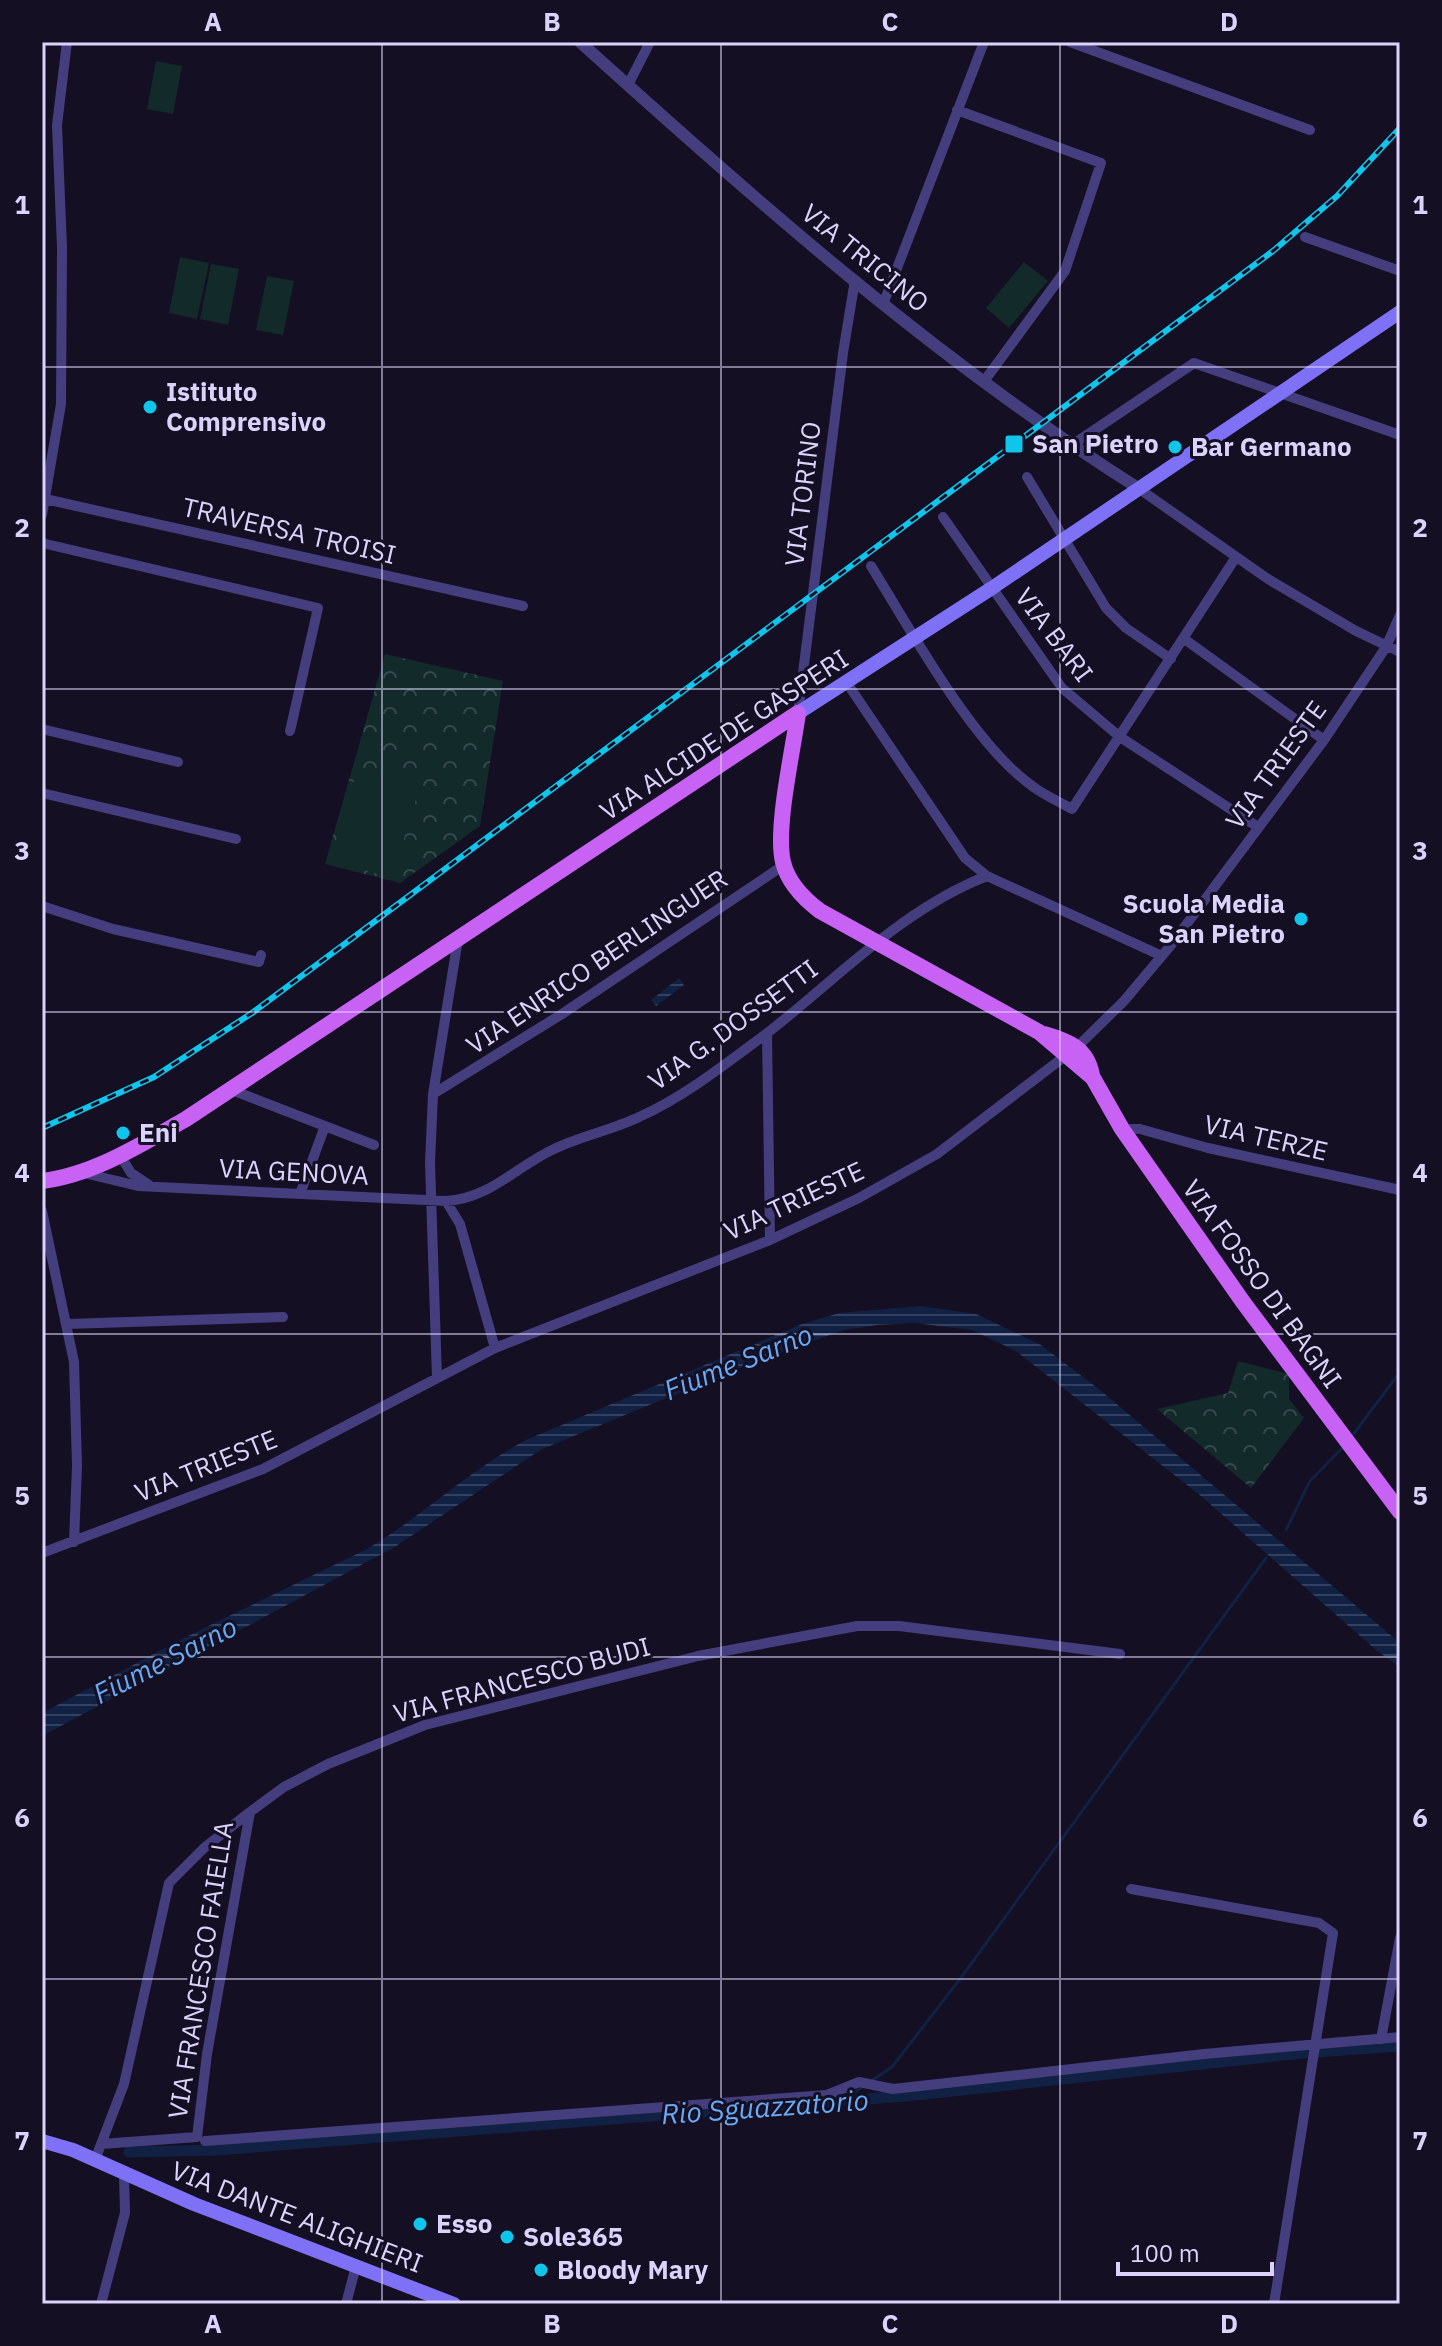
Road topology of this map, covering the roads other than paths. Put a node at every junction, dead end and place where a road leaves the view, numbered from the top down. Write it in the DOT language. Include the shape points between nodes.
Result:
graph roads {
  1 [pos="67,42"];
  2 [pos="580,42"];
  3 [pos="650,42"];
  4 [pos="984,42"];
  5 [pos="1070,42"];
  6 [pos="628,85"];
  7 [pos="957,110"];
  8 [pos="1310,130"];
  9 [pos="1305,237"];
  10 [pos="1400,271"];
  11 [pos="855,280"];
  12 [pos="884,302"];
  13 [pos="1400,312"];
  14 [pos="985,380"];
  15 [pos="1282,392"];
  16 [pos="1400,435"];
  17 [pos="1072,445"];
  18 [pos="1027,477"];
  19 [pos="1138,488"];
  20 [pos="45,499"];
  21 [pos="42,515"];
  22 [pos="943,517"];
  23 [pos="1063,540"];
  24 [pos="42,543"];
  25 [pos="1236,557"];
  26 [pos="871,566"];
  27 [pos="992,588"];
  28 [pos="523,606"];
  29 [pos="1400,615"];
  30 [pos="917,638"];
  31 [pos="1183,638"];
  32 [pos="1386,647"];
  33 [pos="1400,652"];
  34 [pos="1171,659"];
  35 [pos="847,683"];
  36 [pos="798,713"];
  37 [pos="42,729"];
  38 [pos="290,731"];
  39 [pos="1120,737"];
  40 [pos="1324,740"];
  41 [pos="178,762"];
  42 [pos="42,793"];
  43 [pos="1258,827"];
  44 [pos="236,839"];
  45 [pos="965,858"];
  46 [pos="784,865"];
  47 [pos="987,876"];
  48 [pos="960,886"];
  49 [pos="42,906"];
  50 [pos="458,939"];
  51 [pos="876,942"];
  52 [pos="261,955"];
  53 [pos="1162,956"];
  54 [pos="767,1033"];
  55 [pos="1072,1051"];
  56 [pos="232,1090"];
  57 [pos="433,1094"];
  58 [pos="325,1126"];
  59 [pos="1122,1129"];
  60 [pos="374,1145"];
  61 [pos="120,1155"];
  62 [pos="81,1171"];
  63 [pos="62,1178"];
  64 [pos="42,1181"];
  65 [pos="154,1188"];
  66 [pos="1400,1190"];
  67 [pos="42,1191"];
  68 [pos="300,1194"];
  69 [pos="473,1197"];
  70 [pos="432,1200"];
  71 [pos="446,1201"];
  72 [pos="42,1211"];
  73 [pos="460,1224"];
  74 [pos="770,1240"];
  75 [pos="283,1317"];
  76 [pos="67,1324"];
  77 [pos="495,1348"];
  78 [pos="437,1378"];
  79 [pos="1400,1512"];
  80 [pos="74,1542"];
  81 [pos="42,1553"];
  82 [pos="1120,1654"];
  83 [pos="250,1812"];
  84 [pos="1131,1889"];
  85 [pos="1400,1938"];
  86 [pos="1400,2037"];
  87 [pos="1381,2039"];
  88 [pos="1315,2044"];
  89 [pos="205,2141"];
  90 [pos="45,2143"];
  91 [pos="101,2144"];
  92 [pos="95,2160"];
  93 [pos="124,2174"];
  94 [pos="356,2266"];
  95 [pos="101,2304"];
  96 [pos="346,2304"];
  97 [pos="454,2304"];
  98 [pos="1274,2304"];
  1 -- 20 [label="street" via="57,125 61,404"];
  2 -- 6 [label="street, VIA TRICINO"];
  3 -- 6 [label="street"];
  4 -- 7 [label="street"];
  5 -- 8 [label="street"];
  6 -- 11 [label="street, VIA TRICINO"];
  7 -- 12 [label="street"];
  7 -- 14 [label="street" via="1101,163 1065,271"];
  9 -- 10 [label="street"];
  11 -- 12 [label="street, VIA TRICINO"];
  11 -- 36 [label="street, VIA TORINO"];
  12 -- 14 [label="street, VIA TRICINO"];
  13 -- 15 [label="main road, VIA ALCIDE DE GASPERI"];
  14 -- 17 [label="street, VIA TRICINO"];
  15 -- 16 [label="street"];
  15 -- 17 [label="street" via="1194,363"];
  15 -- 19 [label="main road, VIA ALCIDE DE GASPERI"];
  17 -- 19 [label="street, VIA TRICINO"];
  18 -- 23 [label="street"];
  19 -- 23 [label="main road, VIA ALCIDE DE GASPERI"];
  19 -- 25 [label="street"];
  20 -- 21 [label="street"];
  20 -- 28 [label="street, TRAVERSA TROISI"];
  22 -- 27 [label="street, VIA BARI"];
  23 -- 27 [label="main road, VIA ALCIDE DE GASPERI"];
  23 -- 34 [label="street" via="1106,608"];
  24 -- 38 [label="street" via="318,608"];
  25 -- 31 [label="street"];
  25 -- 32 [label="street"];
  26 -- 30 [label="street"];
  27 -- 30 [label="main road, VIA ALCIDE DE GASPERI"];
  27 -- 39 [label="street, VIA BARI" via="1062,688"];
  29 -- 32 [label="street, VIA TRIESTE"];
  30 -- 35 [label="main road, VIA ALCIDE DE GASPERI"];
  30 -- 39 [label="street" via="991,745 1033,787 1072,809"];
  31 -- 34 [label="street"];
  31 -- 40 [label="street"];
  32 -- 33 [label="street"];
  32 -- 40 [label="street, VIA TRIESTE"];
  34 -- 39 [label="street"];
  35 -- 36 [label="main road, VIA ALCIDE DE GASPERI"];
  35 -- 45 [label="street"];
  36 -- 46 [label="main road" via="781,842"];
  36 -- 50 [label="main road, VIA ALCIDE DE GASPERI"];
  37 -- 41 [label="street"];
  39 -- 43 [label="street, VIA BARI"];
  40 -- 43 [label="street, VIA TRIESTE"];
  42 -- 44 [label="street"];
  43 -- 53 [label="street, VIA TRIESTE"];
  45 -- 47 [label="street"];
  45 -- 48 [label="street"];
  46 -- 51 [label="main road, VIA FOSSO DI BAGNI" via="814,907"];
  46 -- 57 [label="street, VIA ENRICO BERLINGUER"];
  47 -- 48 [label="street, VIA G. DOSSETTI"];
  47 -- 53 [label="street"];
  48 -- 51 [label="street, VIA G. DOSSETTI"];
  49 -- 52 [label="street" via="113,929 259,962"];
  50 -- 56 [label="main road, VIA ALCIDE DE GASPERI"];
  50 -- 57 [label="street"];
  51 -- 54 [label="street, VIA G. DOSSETTI"];
  51 -- 55 [label="main road, VIA FOSSO DI BAGNI"];
  53 -- 55 [label="street, VIA TRIESTE"];
  54 -- 69 [label="street, VIA G. DOSSETTI" via="653,1111 555,1148"];
  54 -- 74 [label="street"];
  55 -- 59 [label="main road, VIA FOSSO DI BAGNI"];
  55 -- 74 [label="street, VIA TRIESTE" via="937,1154"];
  56 -- 58 [label="street"];
  56 -- 61 [label="main road, VIA ALCIDE DE GASPERI"];
  57 -- 70 [label="street"];
  58 -- 60 [label="street"];
  58 -- 68 [label="street"];
  59 -- 66 [label="street, VIA TERZE"];
  59 -- 79 [label="main road, VIA FOSSO DI BAGNI"];
  61 -- 62 [label="main road, VIA ALCIDE DE GASPERI"];
  61 -- 65 [label="street" via="131,1173"];
  62 -- 63 [label="main road, VIA ALCIDE DE GASPERI"];
  62 -- 65 [label="street, VIA GENOVA"];
  63 -- 64 [label="main road, VIA ALCIDE DE GASPERI"];
  63 -- 67 [label="main road, VIA ALCIDE DE GASPERI"];
  65 -- 68 [label="street, VIA GENOVA"];
  68 -- 70 [label="street, VIA GENOVA"];
  69 -- 71 [label="street, VIA G. DOSSETTI"];
  69 -- 73 [label="street"];
  70 -- 71 [label="street, VIA G. DOSSETTI"];
  70 -- 78 [label="street"];
  71 -- 73 [label="street"];
  72 -- 76 [label="street"];
  73 -- 77 [label="street"];
  74 -- 77 [label="street, VIA TRIESTE"];
  75 -- 76 [label="street"];
  76 -- 80 [label="street" via="74,1362"];
  77 -- 78 [label="street, VIA TRIESTE"];
  78 -- 80 [label="street, VIA TRIESTE" via="263,1469"];
  80 -- 81 [label="street, VIA TRIESTE"];
  82 -- 83 [label="street, VIA FRANCESCO BUDI" via="899,1626 823,1632 698,1656 425,1725 328,1764"];
  83 -- 91 [label="street, VIA FRANCESCO BUDI" via="169,1883 124,2084"];
  83 -- 91 [label="street, VIA FRANCESCO FAIELLA" via="197,2137"];
  84 -- 88 [label="street" via="1327,1926 1333,1933"];
  85 -- 87 [label="street"];
  86 -- 87 [label="street"];
  87 -- 88 [label="street"];
  88 -- 89 [label="street" via="893,2089 859,2082 827,2095"];
  88 -- 98 [label="street"];
  90 -- 92 [label="main road, VIA DANTE ALIGHIERI"];
  91 -- 92 [label="street, VIA FRANCESCO BUDI"];
  92 -- 93 [label="main road, VIA DANTE ALIGHIERI"];
  93 -- 94 [label="main road, VIA DANTE ALIGHIERI"];
  93 -- 95 [label="street" via="125,2213"];
  94 -- 96 [label="street"];
  94 -- 97 [label="main road, VIA DANTE ALIGHIERI"];
}
